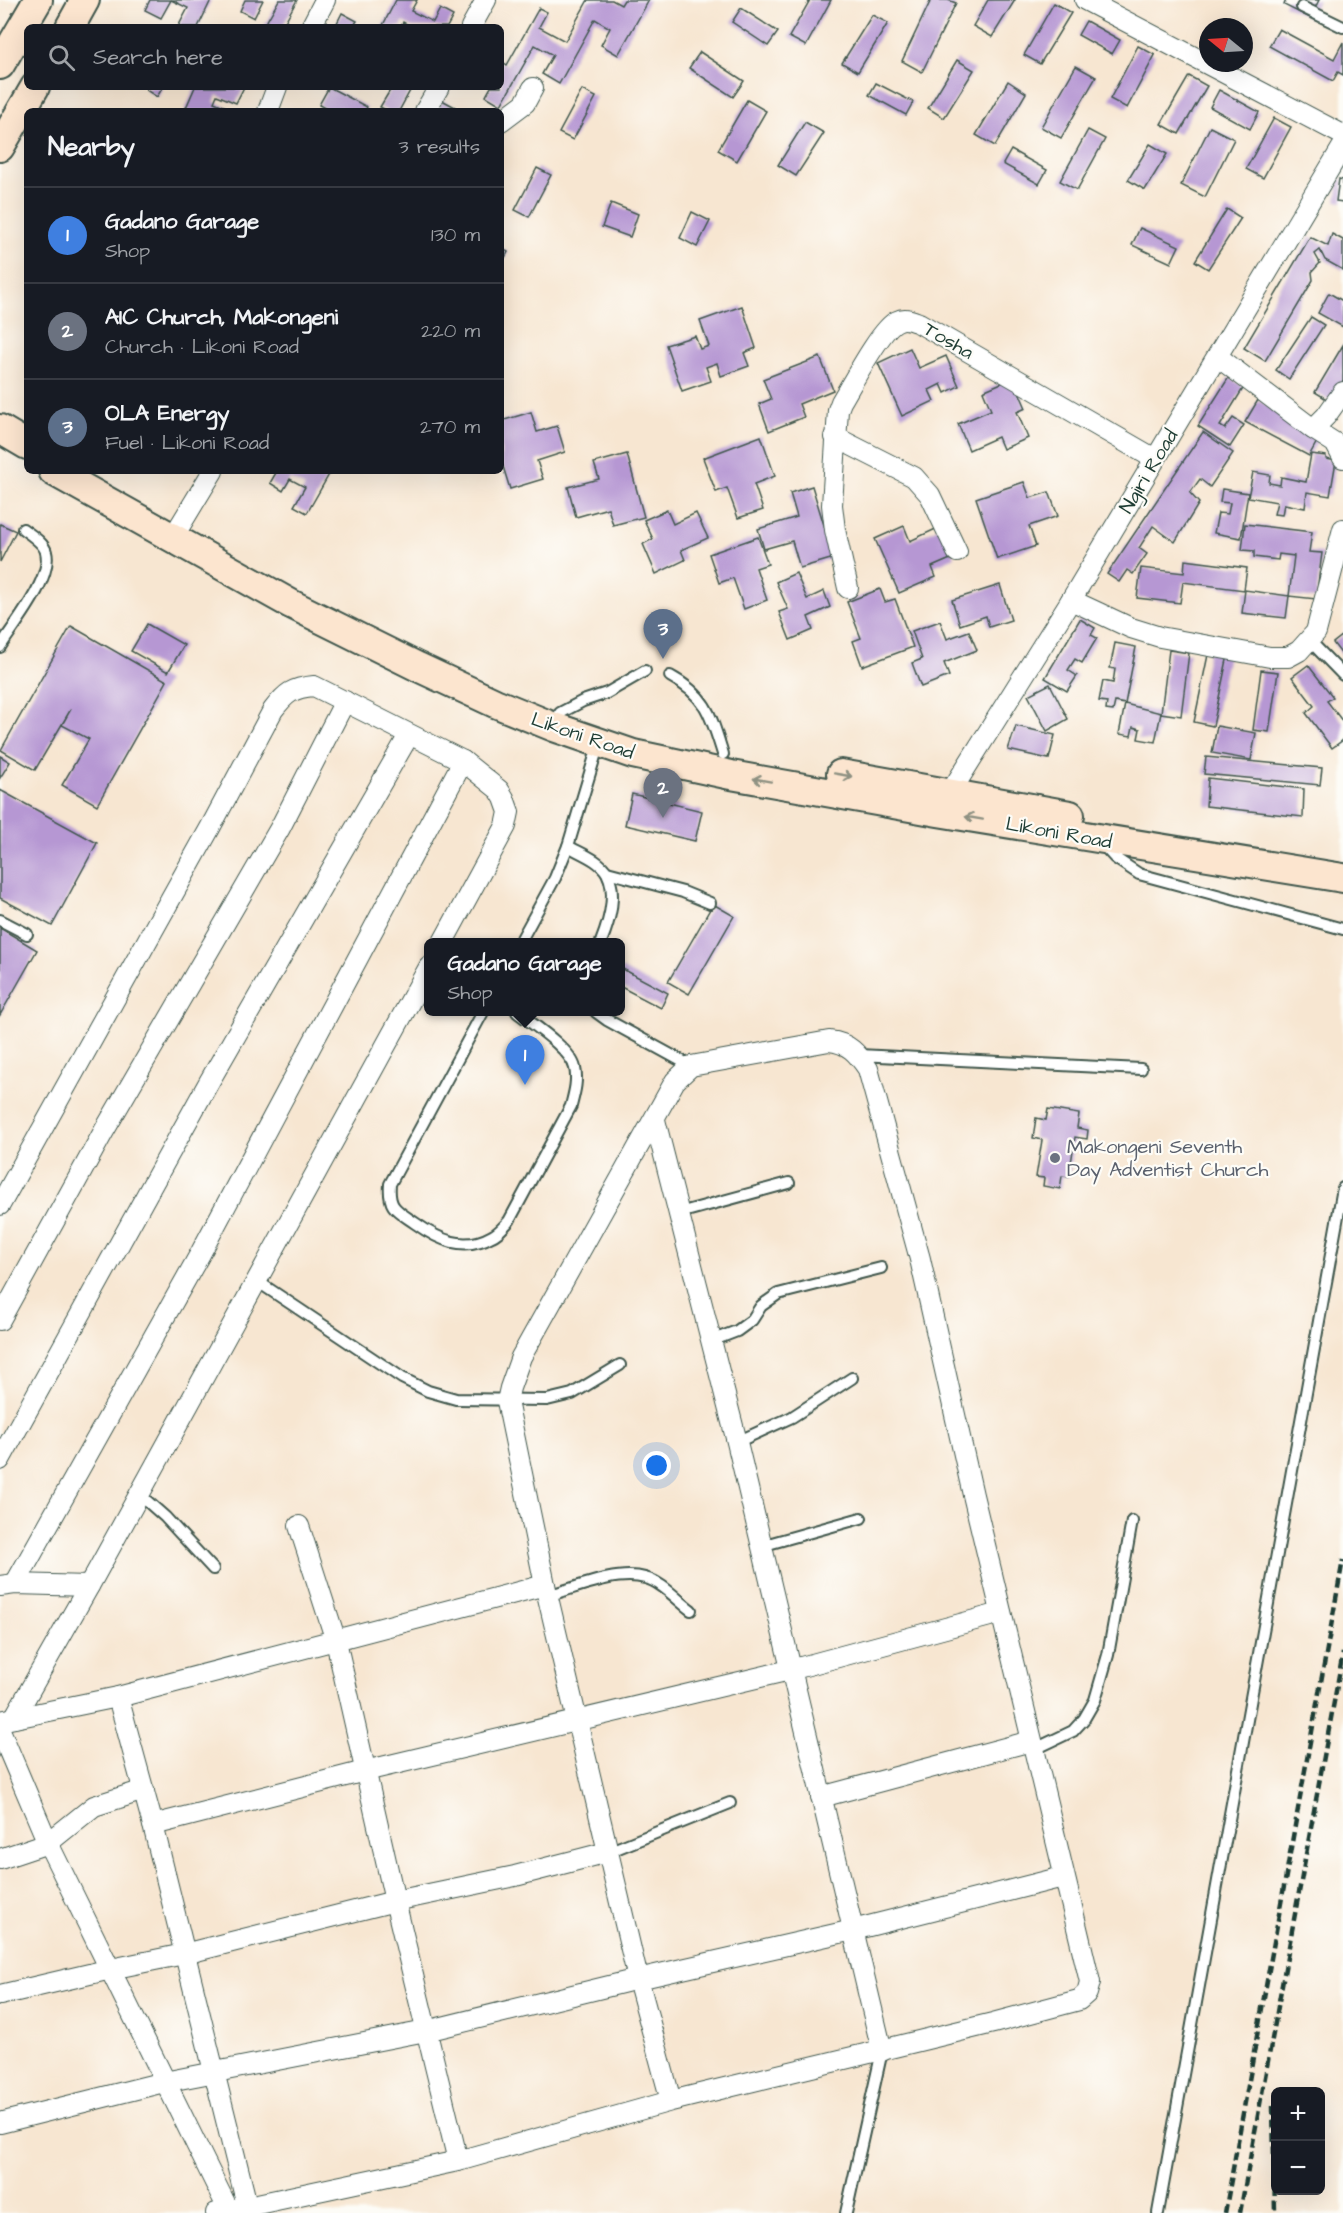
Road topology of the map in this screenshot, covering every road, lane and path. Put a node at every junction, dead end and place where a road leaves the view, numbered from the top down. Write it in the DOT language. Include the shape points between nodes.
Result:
graph roads {
  1 [pos="38,0"];
  2 [pos="85,0"];
  3 [pos="325,0"];
  4 [pos="486,0"];
  5 [pos="1085,0"];
  6 [pos="1302,7"];
  7 [pos="24,24"];
  8 [pos="24,24"];
  9 [pos="72,24"];
  10 [pos="313,24"];
  11 [pos="473,24"];
  12 [pos="1343,27"];
  13 [pos="0,66"];
  14 [pos="533,88"];
  15 [pos="33,90"];
  16 [pos="437,90"];
  17 [pos="427,108"];
  18 [pos="504,119"];
  19 [pos="1343,135"];
  20 [pos="1343,146"];
  21 [pos="0,147"];
  22 [pos="1218,357"];
  23 [pos="1343,392"];
  24 [pos="0,429"];
  25 [pos="1313,429"];
  26 [pos="835,437"];
  27 [pos="0,442"];
  28 [pos="24,443"];
  29 [pos="24,455"];
  30 [pos="1343,458"];
  31 [pos="1155,459"];
  32 [pos="58,474"];
  33 [pos="78,474"];
  34 [pos="211,474"];
  35 [pos="23,529"];
  36 [pos="178,529"];
  37 [pos="1343,529"];
  38 [pos="957,552"];
  39 [pos="848,588"];
  40 [pos="1071,600"];
  41 [pos="1310,641"];
  42 [pos="0,647"];
  43 [pos="645,671"];
  44 [pos="1343,675"];
  45 [pos="670,676"];
  46 [pos="345,701"];
  47 [pos="560,713"];
  48 [pos="409,735"];
  49 [pos="599,742"];
  50 [pos="723,754"];
  51 [pos="463,761"];
  52 [pos="950,793"];
  53 [pos="1057,822"];
  54 [pos="1098,839"];
  55 [pos="568,846"];
  56 [pos="1343,870"];
  57 [pos="606,872"];
  58 [pos="1343,878"];
  59 [pos="710,903"];
  60 [pos="0,920"];
  61 [pos="1343,929"];
  62 [pos="27,934"];
  63 [pos="445,938"];
  64 [pos="522,938"];
  65 [pos="604,938"];
  66 [pos="424,976"];
  67 [pos="480,1016"];
  68 [pos="523,1016"];
  69 [pos="602,1016"];
  70 [pos="858,1055"];
  71 [pos="691,1066"];
  72 [pos="1141,1070"];
  73 [pos="655,1120"];
  74 [pos="789,1184"];
  75 [pos="1343,1188"];
  76 [pos="0,1205"];
  77 [pos="679,1213"];
  78 [pos="881,1268"];
  79 [pos="256,1281"];
  80 [pos="0,1320"];
  81 [pos="711,1341"];
  82 [pos="620,1365"];
  83 [pos="852,1378"];
  84 [pos="507,1401"];
  85 [pos="737,1442"];
  86 [pos="0,1460"];
  87 [pos="139,1494"];
  88 [pos="861,1518"];
  89 [pos="1132,1521"];
  90 [pos="298,1526"];
  91 [pos="761,1546"];
  92 [pos="213,1569"];
  93 [pos="7,1585"];
  94 [pos="89,1586"];
  95 [pos="546,1590"];
  96 [pos="691,1610"];
  97 [pos="1001,1612"];
  98 [pos="336,1641"];
  99 [pos="790,1670"];
  100 [pos="118,1697"];
  101 [pos="577,1721"];
  102 [pos="5,1723"];
  103 [pos="1032,1745"];
  104 [pos="365,1771"];
  105 [pos="144,1790"];
  106 [pos="821,1797"];
  107 [pos="730,1803"];
  108 [pos="153,1825"];
  109 [pos="48,1843"];
  110 [pos="608,1852"];
  111 [pos="0,1859"];
  112 [pos="1063,1877"];
  113 [pos="395,1901"];
  114 [pos="853,1930"];
  115 [pos="184,1954"];
  116 [pos="111,1969"];
  117 [pos="638,1979"];
  118 [pos="0,1995"];
  119 [pos="426,2031"];
  120 [pos="882,2051"];
  121 [pos="214,2072"];
  122 [pos="164,2082"];
  123 [pos="672,2101"];
  124 [pos="0,2123"];
  125 [pos="458,2161"];
  126 [pos="249,2210"];
  127 [pos="225,2212"];
  128 [pos="846,2213"];
  129 [pos="1158,2213"];
  1 -- 8 [label="street"];
  2 -- 9 [label="street"];
  3 -- 10 [label="street"];
  4 -- 11 [label="street"];
  5 -- 19 [label="street"];
  6 -- 12 [label="lane"];
  7 -- 13 [label="street"];
  14 -- 18 [label="street" via="525,103"];
  15 -- 21 [label="street"];
  16 -- 17 [label="street"];
  20 -- 22 [label="street, Ngiri Road"];
  22 -- 25 [label="street"];
  22 -- 31 [label="street, Ngiri Road"];
  23 -- 25 [label="street"];
  24 -- 28 [label="street"];
  25 -- 30 [label="street" via="1335,442"];
  26 -- 31 [label="street, Tosha" via="841,402 883,334 906,318"];
  26 -- 38 [label="street" via="914,477 930,495"];
  26 -- 39 [label="street, Tosha" via="832,505"];
  27 -- 29 [label="street"];
  31 -- 40 [label="street, Ngiri Road"];
  32 -- 49 [label="street, Likoni Road" via="291,604 418,668 495,703"];
  33 -- 36 [label="street, Likoni Road"];
  34 -- 36 [label="street"];
  35 -- 42 [label="lane" via="46,550 46,564 43,578"];
  36 -- 47 [label="street, Likoni Road" via="432,663"];
  37 -- 41 [label="street" via="1319,622"];
  40 -- 41 [label="street" via="1160,637 1270,657 1288,657"];
  40 -- 52 [label="street, Ngiri Road"];
  41 -- 44 [label="lane"];
  43 -- 47 [label="lane"];
  45 -- 50 [label="lane" via="689,686 710,713"];
  46 -- 48 [label="street"];
  46 -- 76 [label="street" via="314,686 296,687 273,710"];
  46 -- 80 [label="street" via="280,828 104,1131"];
  47 -- 50 [label="street, Likoni Road" via="633,738"];
  48 -- 51 [label="street"];
  48 -- 86 [label="street" via="208,1082"];
  53 -- 49 [label="street, Likoni Road, one-way" via="731,775 633,754"];
  49 -- 55 [label="lane"];
  50 -- 52 [label="street, Likoni Road, one-way"];
  51 -- 63 [label="street" via="499,790 508,807 508,819"];
  51 -- 93 [label="street" via="200,1254"];
  52 -- 53 [label="street, Likoni Road"];
  53 -- 54 [label="street, Likoni Road"];
  53 -- 56 [label="street, Likoni Road"];
  54 -- 58 [label="street, Likoni Road"];
  54 -- 61 [label="lane" via="1115,858 1139,874"];
  55 -- 57 [label="lane"];
  55 -- 64 [label="lane"];
  57 -- 59 [label="lane"];
  57 -- 65 [label="lane" via="612,890"];
  60 -- 62 [label="lane"];
  66 -- 79 [label="street"];
  67 -- 68 [label="lane" via="390,1184 393,1208 435,1238 454,1243 494,1236 509,1221 571,1106 575,1066 564,1050"];
  69 -- 71 [label="lane"];
  70 -- 71 [label="street" via="842,1042 829,1041"];
  70 -- 72 [label="lane"];
  70 -- 97 [label="street" via="868,1069 878,1099 920,1259"];
  71 -- 73 [label="street" via="675,1082"];
  73 -- 77 [label="street"];
  73 -- 84 [label="street" via="521,1357"];
  74 -- 77 [label="lane"];
  75 -- 129 [label="lane"];
  77 -- 81 [label="street"];
  78 -- 81 [label="lane" via="778,1294 737,1331"];
  79 -- 84 [label="lane" via="402,1378 428,1391 456,1399"];
  79 -- 87 [label="street"];
  81 -- 85 [label="street"];
  82 -- 84 [label="lane" via="572,1394 547,1400"];
  83 -- 85 [label="lane" via="792,1417"];
  84 -- 95 [label="street"];
  85 -- 91 [label="street"];
  87 -- 92 [label="lane"];
  87 -- 94 [label="street"];
  88 -- 91 [label="lane"];
  89 -- 103 [label="lane" via="1108,1655 1095,1700 1072,1731"];
  90 -- 98 [label="street"];
  91 -- 99 [label="street"];
  93 -- 94 [label="street"];
  94 -- 102 [label="street"];
  95 -- 96 [label="lane" via="618,1577 646,1578"];
  95 -- 98 [label="street"];
  95 -- 101 [label="street"];
  97 -- 99 [label="street"];
  97 -- 103 [label="street"];
  98 -- 100 [label="street"];
  98 -- 104 [label="street"];
  99 -- 101 [label="street"];
  99 -- 106 [label="street"];
  100 -- 102 [label="street"];
  100 -- 105 [label="street"];
  101 -- 104 [label="street"];
  101 -- 110 [label="street"];
  102 -- 109 [label="street"];
  103 -- 106 [label="street"];
  103 -- 112 [label="street"];
  104 -- 108 [label="street"];
  104 -- 113 [label="street"];
  105 -- 108 [label="street"];
  105 -- 109 [label="street" via="94,1806"];
  106 -- 114 [label="street"];
  107 -- 110 [label="lane"];
  108 -- 115 [label="street"];
  109 -- 111 [label="street"];
  109 -- 116 [label="street"];
  110 -- 113 [label="street"];
  110 -- 117 [label="street"];
  112 -- 114 [label="street"];
  112 -- 120 [label="street" via="1090,1982 1087,1993 1079,2000"];
  113 -- 115 [label="street"];
  113 -- 119 [label="street"];
  114 -- 117 [label="street"];
  114 -- 120 [label="street"];
  115 -- 116 [label="street"];
  115 -- 121 [label="street"];
  116 -- 118 [label="street"];
  116 -- 122 [label="street"];
  117 -- 119 [label="street"];
  117 -- 123 [label="street"];
  119 -- 121 [label="street"];
  119 -- 125 [label="street"];
  120 -- 123 [label="street"];
  120 -- 128 [label="lane"];
  121 -- 122 [label="street"];
  121 -- 126 [label="street"];
  122 -- 124 [label="street"];
  122 -- 127 [label="street"];
  123 -- 125 [label="street"];
  125 -- 126 [label="street"];
  126 -- 127 [label="street"];
}
